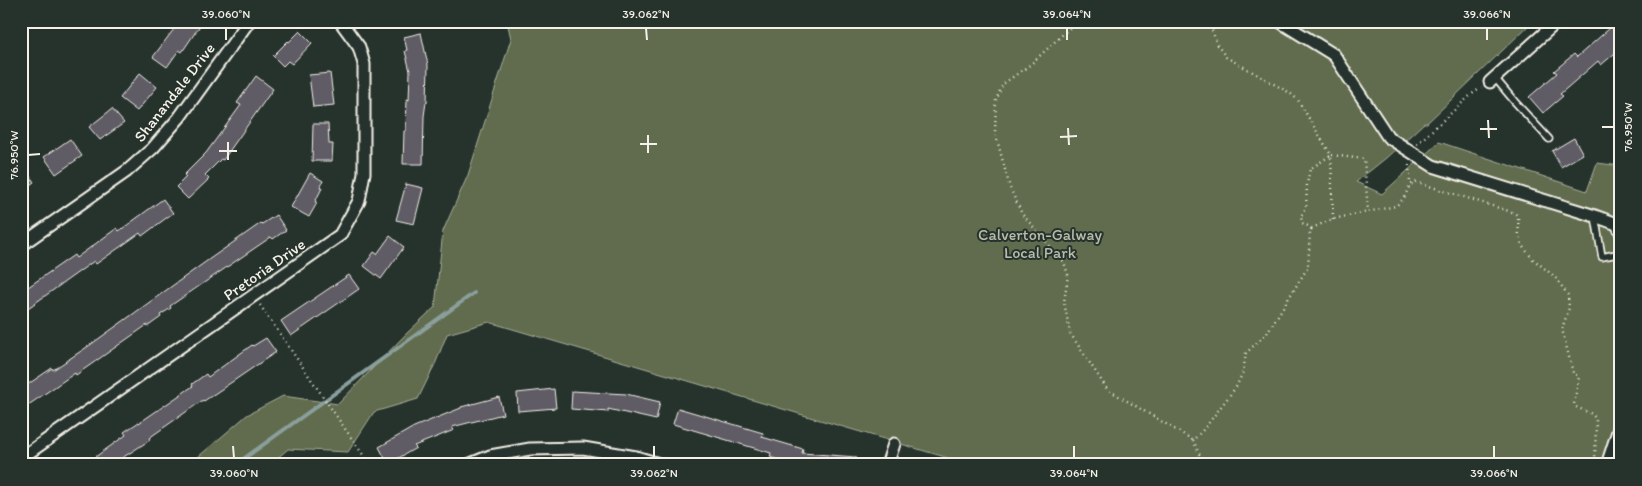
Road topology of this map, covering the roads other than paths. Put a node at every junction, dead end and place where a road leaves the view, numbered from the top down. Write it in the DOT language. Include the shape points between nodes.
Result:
graph roads {
  1 [pos="249,21"];
  2 [pos="340,21"];
  3 [pos="1279,21"];
  4 [pos="1558,21"];
  5 [pos="1493,80"];
  6 [pos="1549,139"];
  7 [pos="1595,216"];
  8 [pos="1621,232"];
  9 [pos="21,245"];
  10 [pos="1621,252"];
  11 [pos="1621,422"];
  12 [pos="894,444"];
  13 [pos="21,458"];
  14 [pos="468,465"];
  15 [pos="662,465"];
  16 [pos="887,465"];
  17 [pos="1607,465"];
  1 -- 9 [label="street, Shanandale Drive" via="179,118 153,148 127,171"];
  2 -- 13 [label="street, Pretoria Drive" via="359,47 364,64 364,173 359,201 340,235"];
  3 -- 7 [label="street" via="1334,55 1388,137 1434,166"];
  4 -- 5 [label="street"];
  5 -- 6 [label="lane"];
  7 -- 8 [label="street" via="1617,224"];
  7 -- 10 [label="lane" via="1602,257"];
  11 -- 17 [label="street"];
  12 -- 16 [label="street"];
  14 -- 15 [label="street" via="490,456 530,449 583,448"];
}
